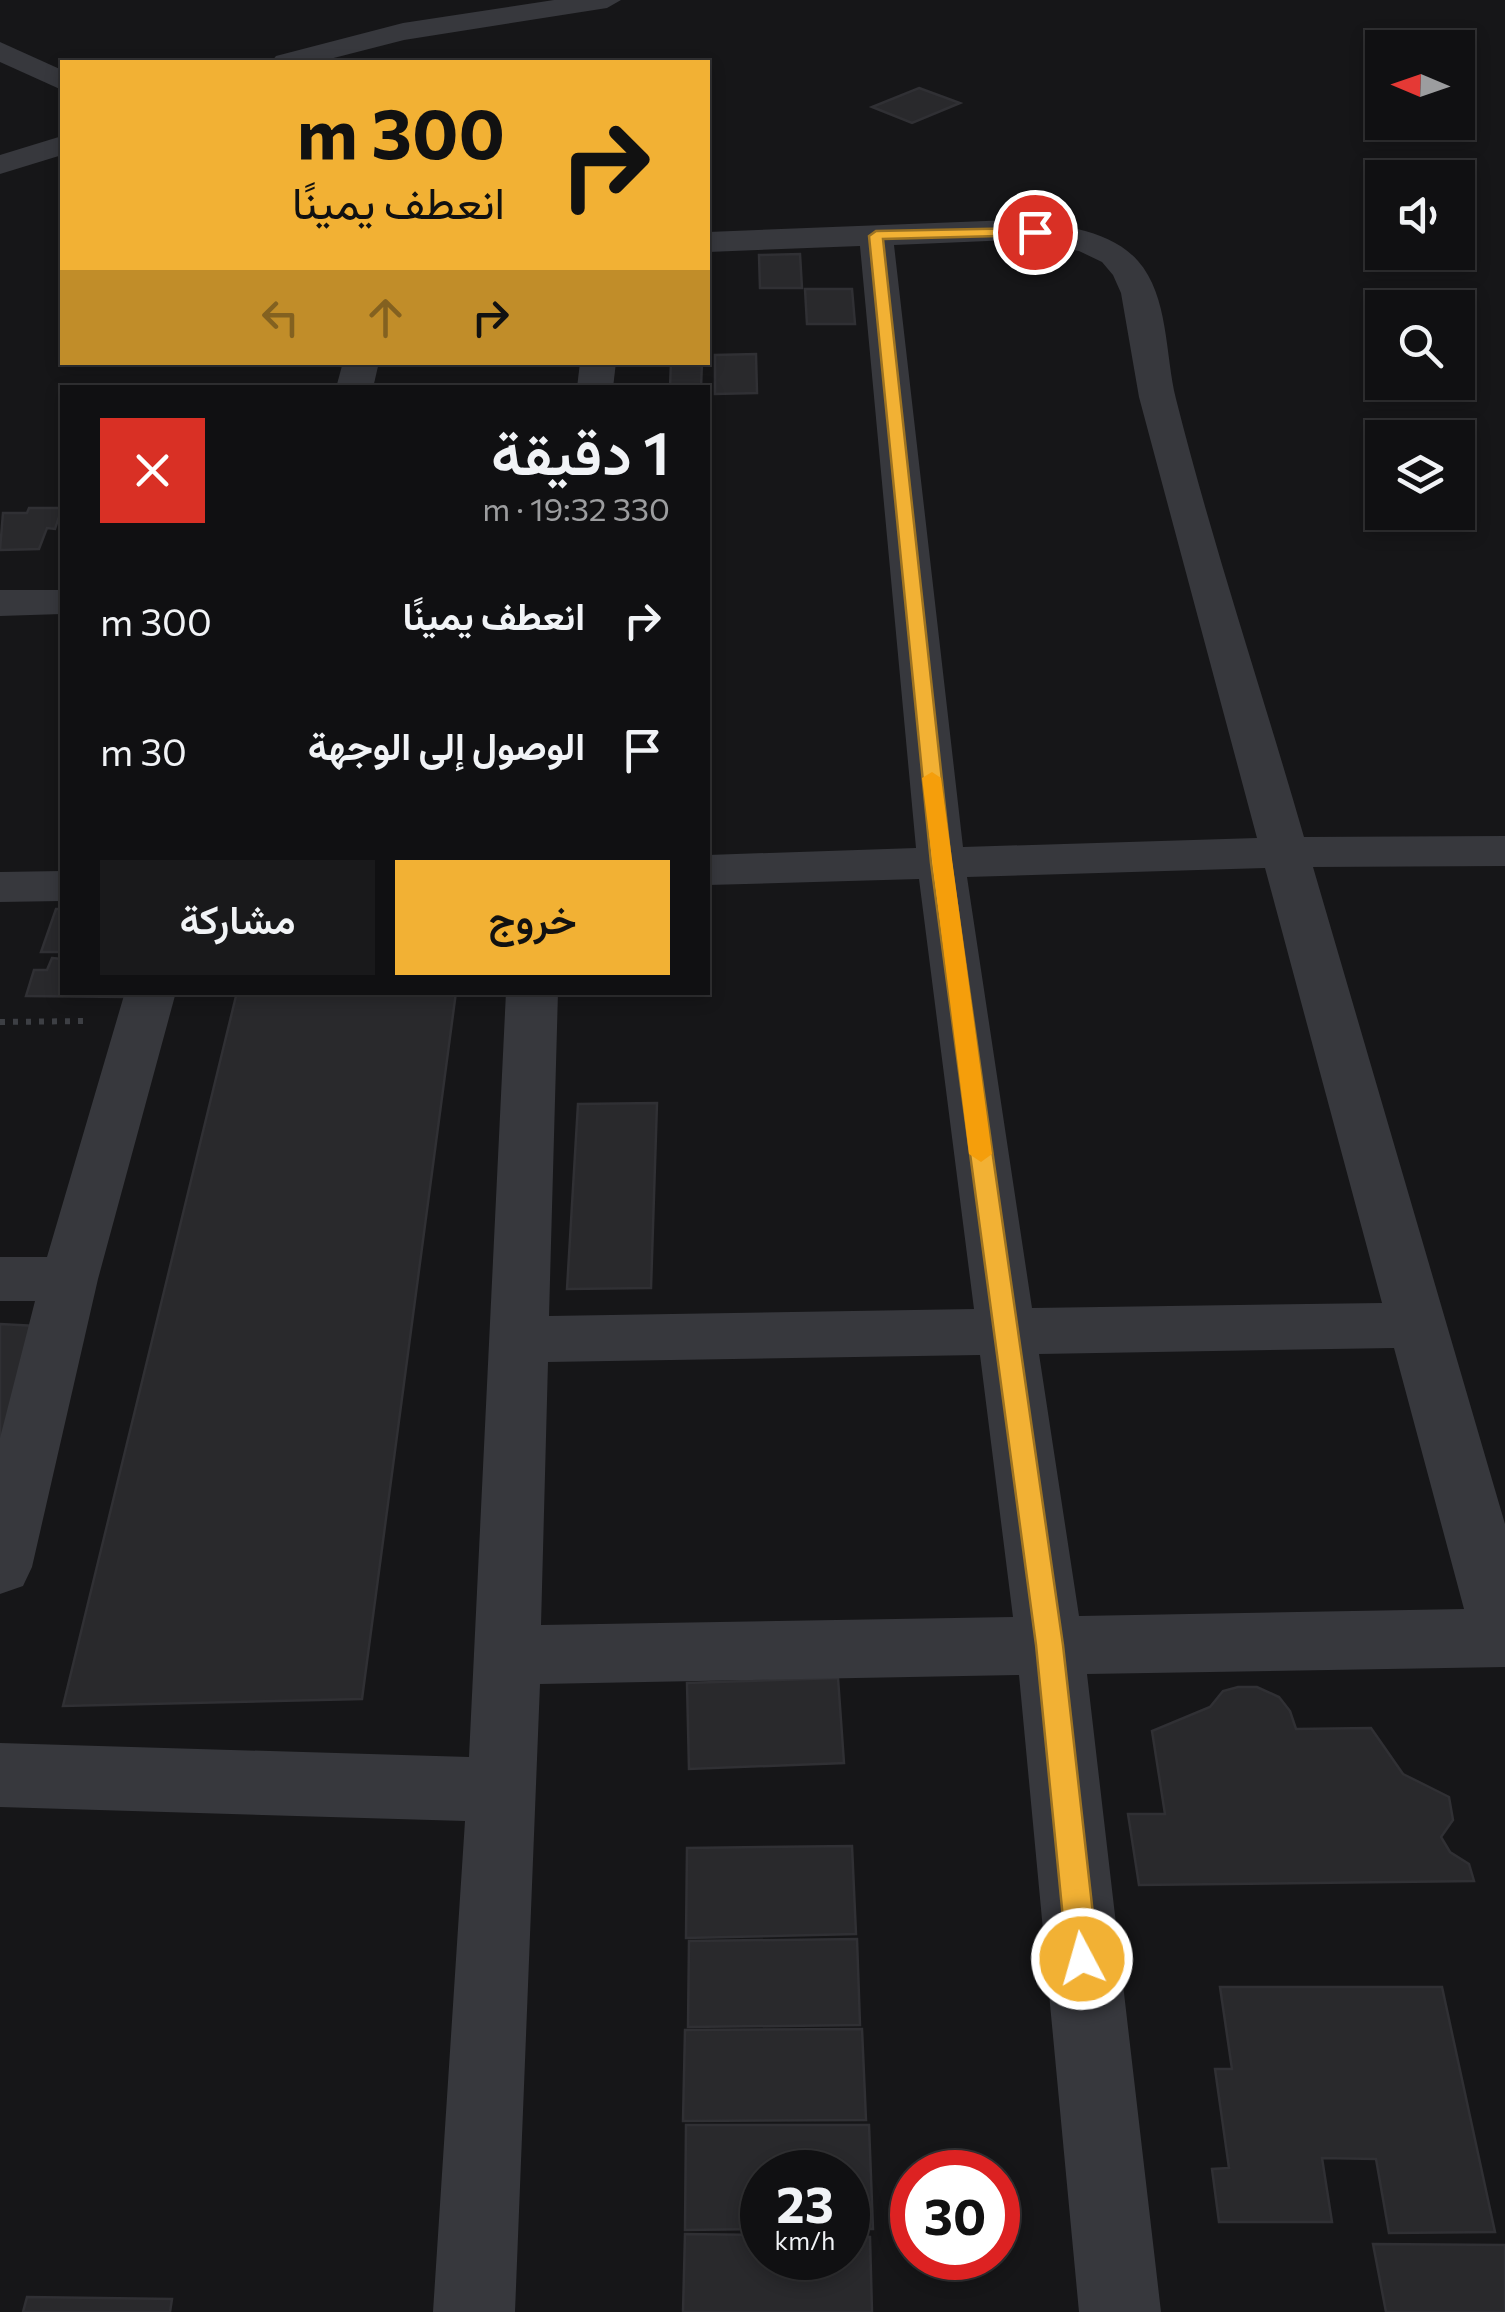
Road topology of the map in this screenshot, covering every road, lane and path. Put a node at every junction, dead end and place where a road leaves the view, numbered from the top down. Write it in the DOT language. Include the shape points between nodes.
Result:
graph roads {
  1 [pos="607,0"];
  2 [pos="0,52"];
  3 [pos="294,60"];
  4 [pos="60,80"];
  5 [pos="60,146"];
  6 [pos="0,165"];
  7 [pos="876,236"];
  8 [pos="710,242"];
  9 [pos="60,602"];
  10 [pos="0,603"];
  11 [pos="1505,851"];
  12 [pos="1282,852"];
  13 [pos="941,863"];
  14 [pos="710,870"];
  15 [pos="60,886"];
  16 [pos="0,887"];
  17 [pos="532,995"];
  18 [pos="148,1007"];
  19 [pos="0,1022"];
  20 [pos="69,1278"];
  21 [pos="0,1279"];
  22 [pos="1416,1325"];
  23 [pos="1005,1332"];
  24 [pos="519,1339"];
  25 [pos="0,1567"];
  26 [pos="1505,1638"];
  27 [pos="1050,1645"];
  28 [pos="506,1654"];
  29 [pos="0,1774"];
  30 [pos="502,1790"];
  31 [pos="474,2312"];
  32 [pos="1120,2312"];
  1 -- 3 [label="street" via="403,32"];
  2 -- 4 [label="street"];
  5 -- 6 [label="street"];
  7 -- 8 [label="street"];
  7 -- 12 [label="street" via="1059,234 1109,249 1134,273 1157,398"];
  7 -- 13 [label="street"];
  9 -- 10 [label="street"];
  11 -- 12 [label="street"];
  12 -- 13 [label="street"];
  12 -- 22 [label="street"];
  13 -- 14 [label="street"];
  13 -- 23 [label="street"];
  15 -- 16 [label="street"];
  17 -- 24 [label="street"];
  18 -- 19 [label="path"];
  18 -- 20 [label="street"];
  20 -- 21 [label="street"];
  20 -- 25 [label="street"];
  22 -- 23 [label="street"];
  22 -- 26 [label="street"];
  23 -- 24 [label="street"];
  23 -- 27 [label="street"];
  24 -- 28 [label="street"];
  26 -- 27 [label="street"];
  27 -- 28 [label="street"];
  27 -- 32 [label="street"];
  28 -- 30 [label="street"];
  29 -- 30 [label="street"];
  30 -- 31 [label="street"];
}
